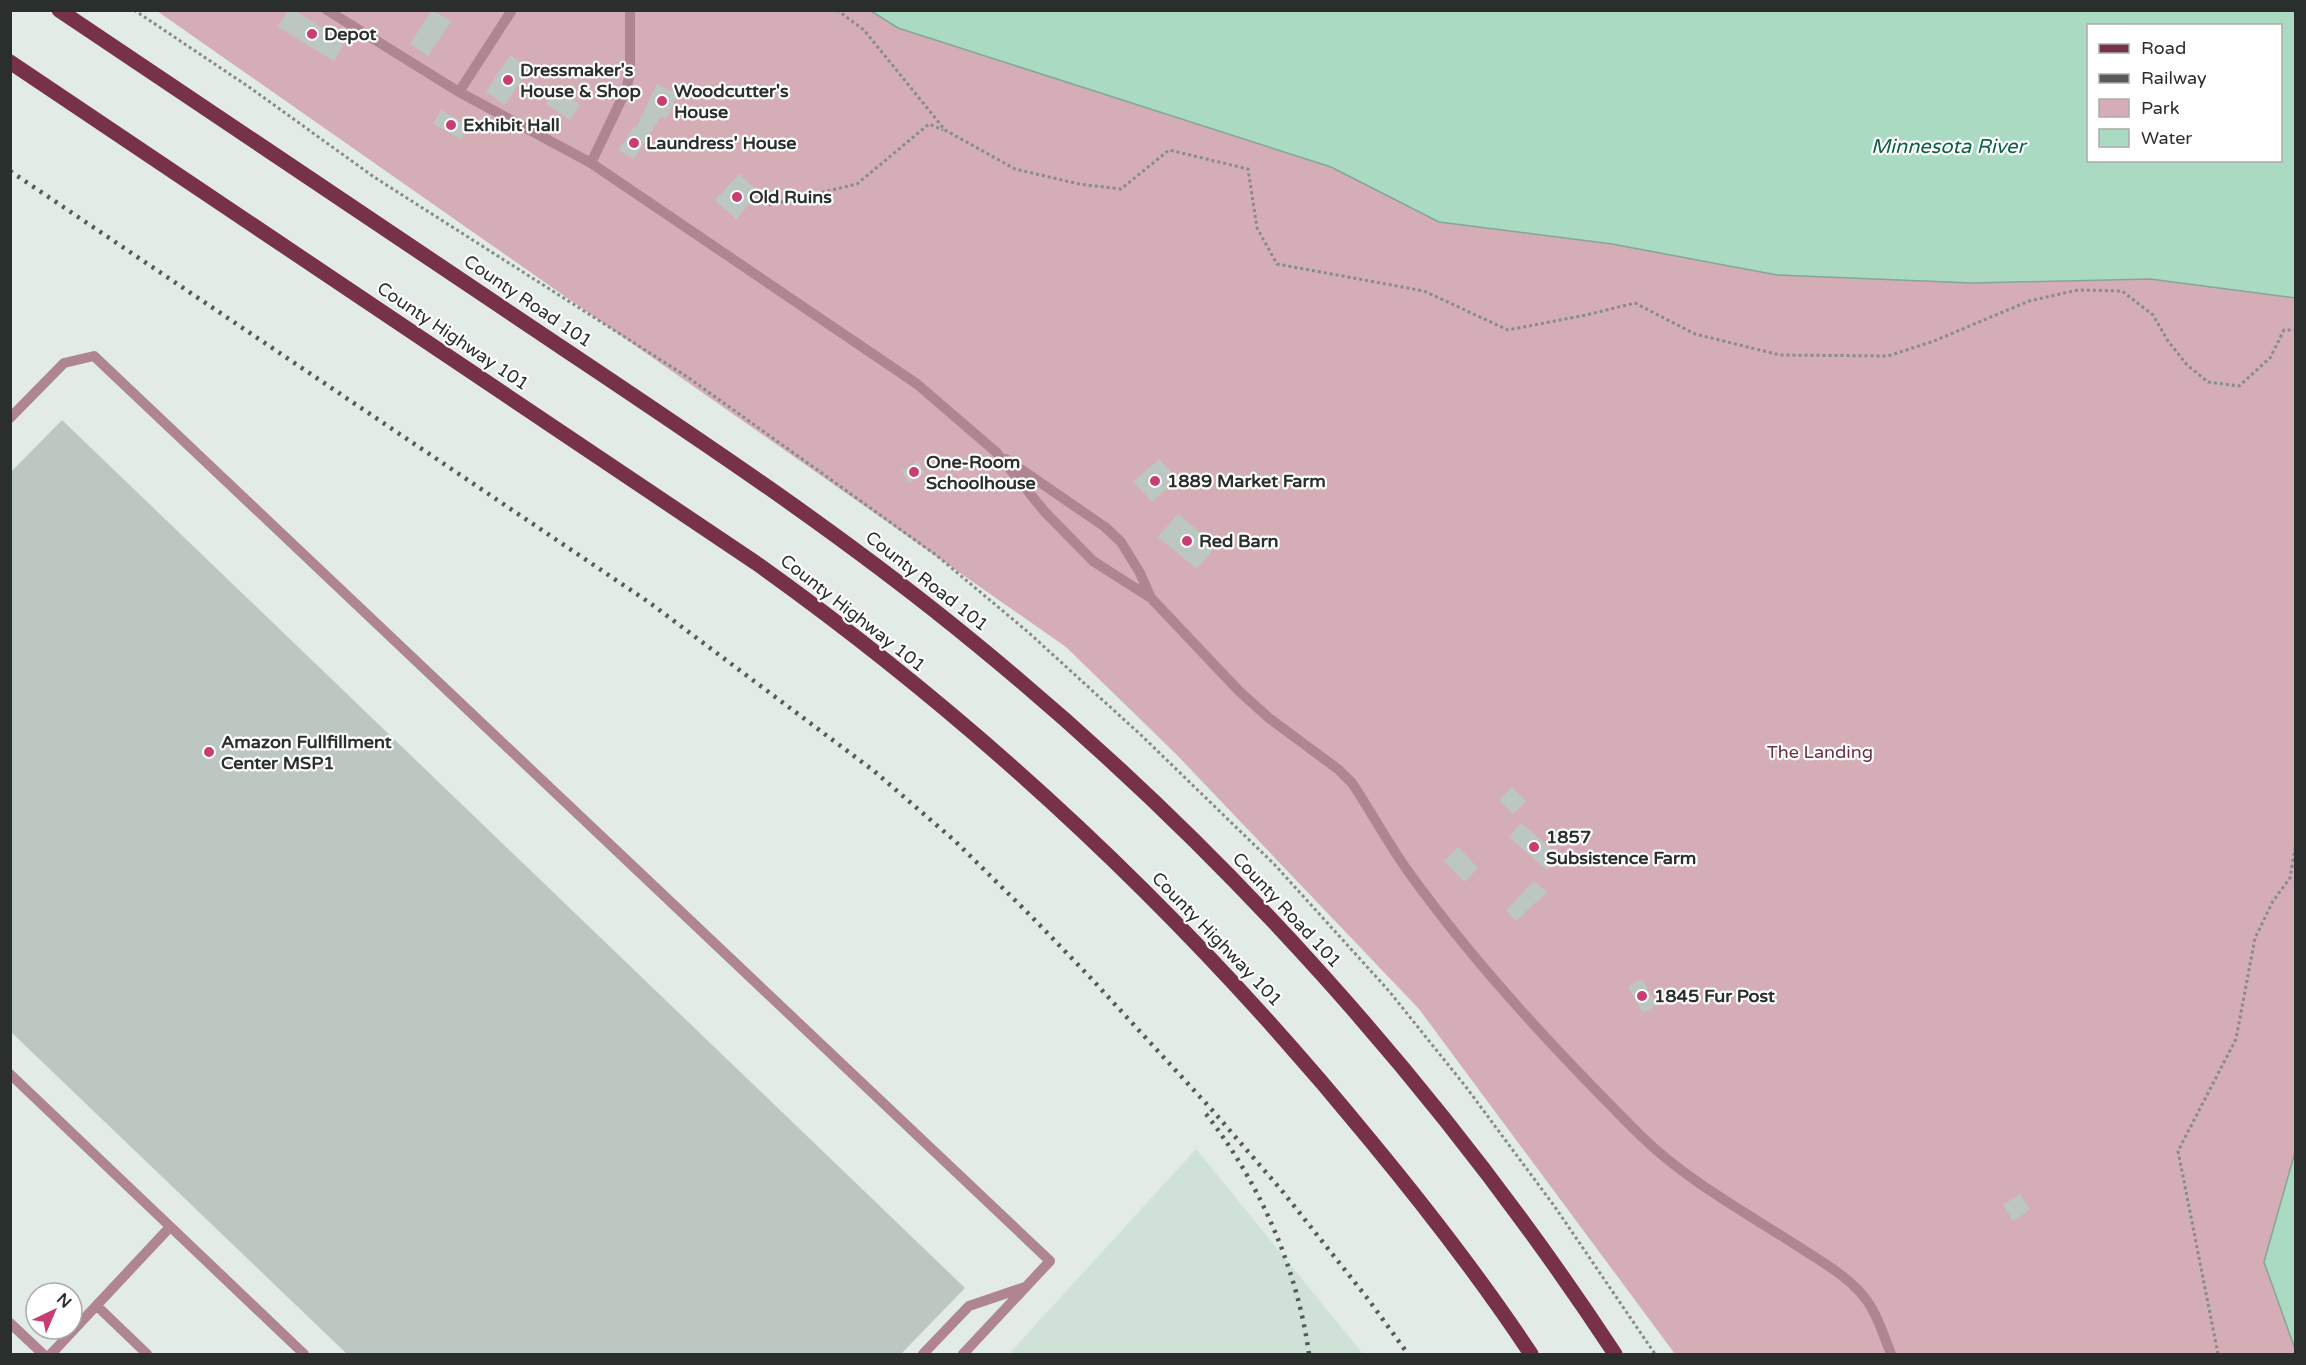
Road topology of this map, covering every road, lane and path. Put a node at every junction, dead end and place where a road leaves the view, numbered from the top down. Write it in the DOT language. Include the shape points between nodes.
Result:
graph roads {
  1 [pos="59,10"];
  2 [pos="327,10"];
  3 [pos="512,10"];
  4 [pos="630,10"];
  5 [pos="837,10"];
  6 [pos="340,14"];
  7 [pos="10,62"];
  8 [pos="459,92"];
  9 [pos="945,130"];
  10 [pos="591,163"];
  11 [pos="769,205"];
  12 [pos="2295,330"];
  13 [pos="10,418"];
  14 [pos="996,452"];
  15 [pos="1152,598"];
  16 [pos="2295,843"];
  17 [pos="10,1074"];
  18 [pos="170,1227"];
  19 [pos="1026,1286"];
  20 [pos="97,1306"];
  21 [pos="10,1323"];
  22 [pos="43,1354"];
  23 [pos="51,1354"];
  24 [pos="147,1354"];
  25 [pos="304,1354"];
  26 [pos="923,1354"];
  27 [pos="963,1354"];
  28 [pos="1531,1354"];
  29 [pos="1615,1354"];
  30 [pos="1891,1354"];
  31 [pos="2218,1354"];
  1 -- 29 [label="main road, County Road 101" via="808,515 976,644 1055,711 1197,843 1396,1060 1525,1224"];
  2 -- 6 [label="lane"];
  3 -- 8 [label="lane"];
  4 -- 10 [label="lane" via="630,73 626,90"];
  5 -- 9 [label="path" via="864,30"];
  6 -- 8 [label="lane"];
  7 -- 28 [label="main road, County Highway 101" via="756,564 831,618 957,720 1121,867 1276,1030 1455,1247"];
  8 -- 10 [label="lane"];
  9 -- 11 [label="path" via="929,124 858,184"];
  9 -- 12 [label="path" via="1015,169 1079,184 1121,189 1169,150 1248,169 1257,228 1277,264 1424,291 1508,330 1635,303 1695,334 1780,355 1888,356 2029,301 2078,290 2122,291 2153,315 2187,365 2208,382 2239,386 2270,358 2284,330"];
  10 -- 14 [label="lane" via="916,384"];
  13 -- 19 [label="lane" via="64,363 94,356 1050,1261"];
  14 -- 15 [label="lane" via="1086,555"];
  14 -- 15 [label="lane" via="1105,527 1121,542"];
  15 -- 30 [label="lane" via="1239,691 1352,783 1411,875 1454,930 1531,1022 1634,1128 1681,1169 1859,1291 1877,1316"];
  16 -- 31 [label="path" via="2290,878 2255,938 2236,1039 2178,1151"];
  17 -- 18 [label="lane"];
  18 -- 20 [label="lane"];
  18 -- 25 [label="lane"];
  19 -- 26 [label="lane" via="969,1306"];
  19 -- 27 [label="lane"];
  20 -- 23 [label="lane"];
  20 -- 24 [label="lane"];
  21 -- 22 [label="lane"];
}
